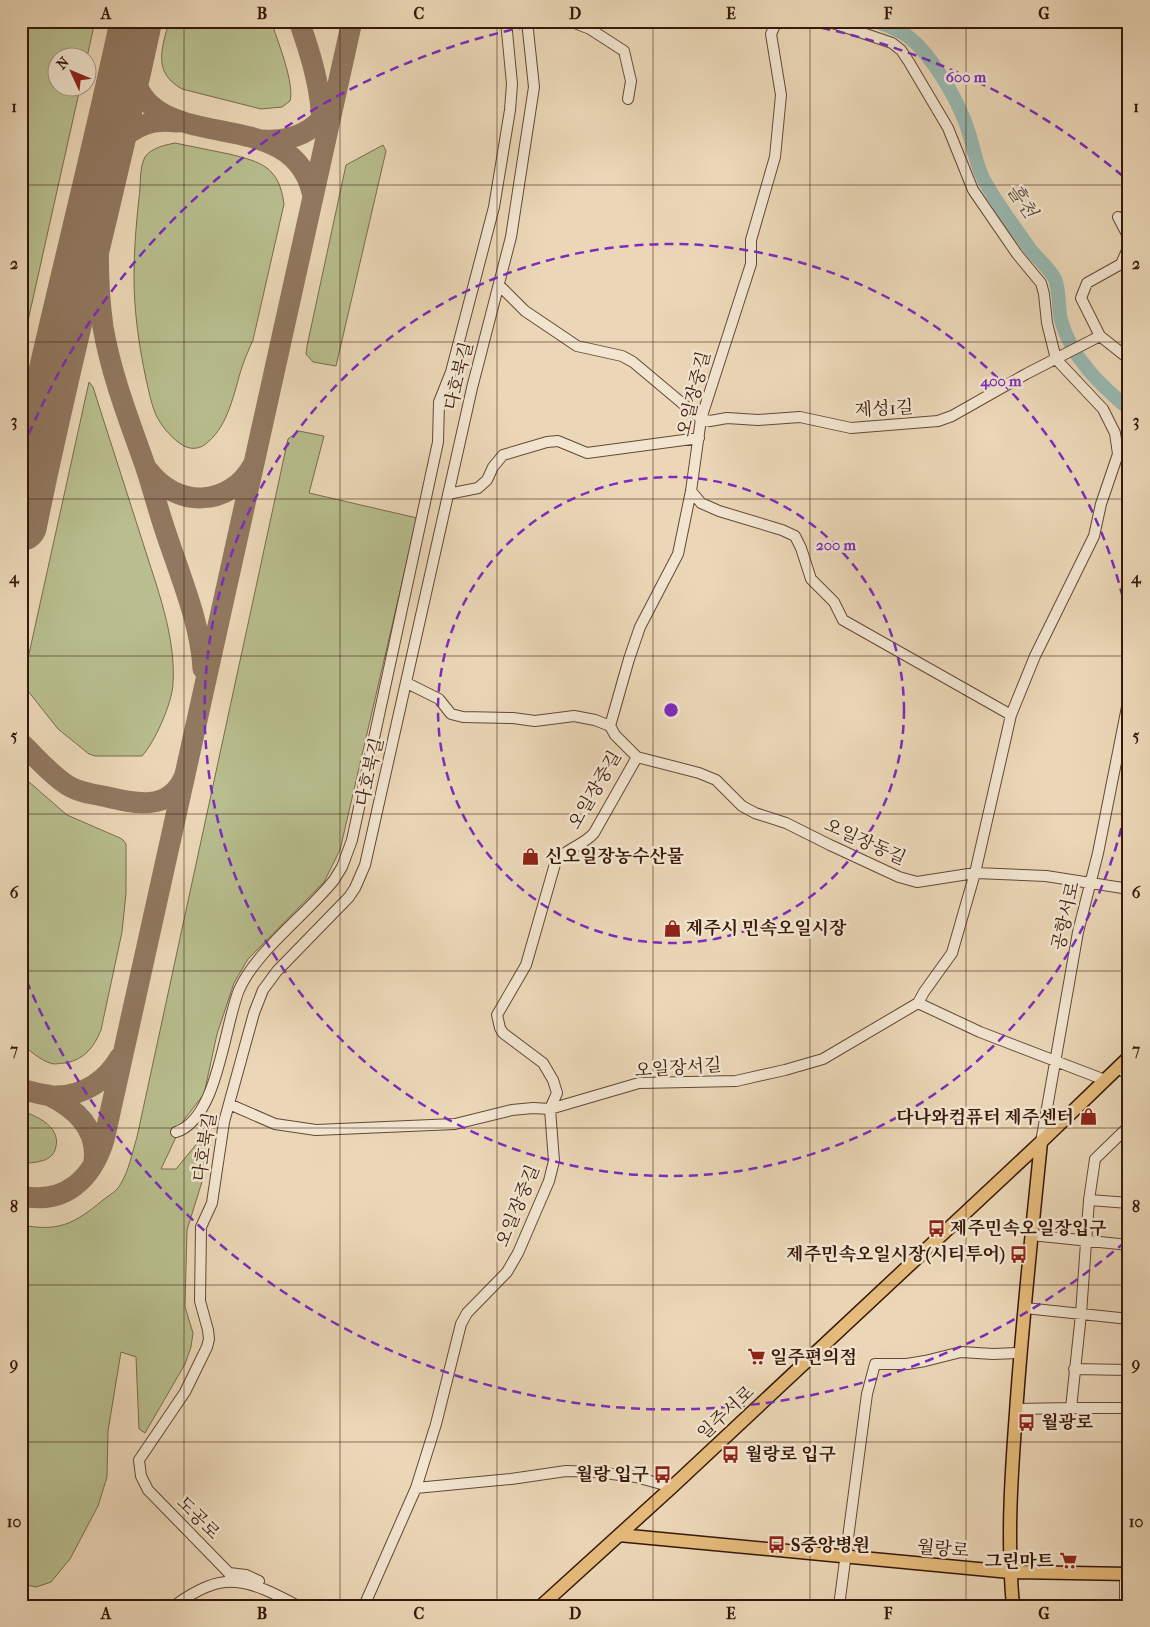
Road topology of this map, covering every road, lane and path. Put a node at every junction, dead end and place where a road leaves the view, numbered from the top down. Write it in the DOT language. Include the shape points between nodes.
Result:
graph roads {
  1 [pos="506,21"];
  2 [pos="527,21"];
  3 [pos="570,21"];
  4 [pos="777,21"];
  5 [pos="827,21"];
  6 [pos="628,99"];
  7 [pos="1118,217"];
  8 [pos="1129,238"];
  9 [pos="1129,246"];
  10 [pos="499,285"];
  11 [pos="1100,336"];
  12 [pos="1056,359"];
  13 [pos="1129,359"];
  14 [pos="701,419"];
  15 [pos="699,438"];
  16 [pos="691,491"];
  17 [pos="448,494"];
  18 [pos="407,683"];
  19 [pos="1129,697"];
  20 [pos="1011,715"];
  21 [pos="610,726"];
  22 [pos="637,757"];
  23 [pos="975,873"];
  24 [pos="1090,882"];
  25 [pos="1129,890"];
  26 [pos="918,1003"];
  27 [pos="1129,1057"];
  28 [pos="1054,1061"];
  29 [pos="1119,1067"];
  30 [pos="1129,1076"];
  31 [pos="1105,1080"];
  32 [pos="229,1104"];
  33 [pos="550,1110"];
  34 [pos="1129,1126"];
  35 [pos="176,1132"];
  36 [pos="1041,1142"];
  37 [pos="1089,1200"];
  38 [pos="1129,1203"];
  39 [pos="1031,1234"];
  40 [pos="1086,1242"];
  41 [pos="1129,1245"];
  42 [pos="1024,1308"];
  43 [pos="1081,1314"];
  44 [pos="1129,1320"];
  45 [pos="1020,1353"];
  46 [pos="1074,1369"];
  47 [pos="1129,1370"];
  48 [pos="1071,1408"];
  49 [pos="1129,1408"];
  50 [pos="1016,1409"];
  51 [pos="141,1476"];
  52 [pos="672,1487"];
  53 [pos="416,1488"];
  54 [pos="619,1535"];
  55 [pos="844,1557"];
  56 [pos="1010,1572"];
  57 [pos="1127,1574"];
  58 [pos="231,1577"];
  59 [pos="174,1606"];
  60 [pos="298,1606"];
  61 [pos="364,1606"];
  62 [pos="541,1606"];
  63 [pos="839,1606"];
  64 [pos="1013,1606"];
  65 [pos="1125,1606"];
  1 -- 35 [label="street" via="512,84 494,207 451,372 439,402 438,442 352,840 334,880 247,976 235,1004 210,1092 196,1117"];
  2 -- 10 [label="street, 다호북길" via="533,102 512,237"];
  3 -- 6 [label="street" via="590,29 624,51 630,81"];
  4 -- 14 [label="street, 오일장중길" via="771,34 781,95 775,158 751,240 751,264"];
  5 -- 12 [label="street" via="892,43 901,50 948,128 973,190 1041,283"];
  7 -- 8 [label="street"];
  9 -- 11 [label="street" via="1121,264 1087,283 1081,298"];
  10 -- 14 [label="street" via="525,311 577,346 622,356 633,362"];
  10 -- 17 [label="street, 다호북길"];
  11 -- 12 [label="street, 제성1길"];
  11 -- 13 [label="street"];
  12 -- 14 [label="street, 제성1길" via="938,421 850,428 800,417"];
  12 -- 20 [label="street" via="1103,409 1115,433 1118,454 1094,536 1035,656"];
  14 -- 15 [label="street, 오일장중길"];
  15 -- 16 [label="street, 오일장중길"];
  15 -- 17 [label="street" via="587,453 558,441 547,442 503,455 478,488"];
  16 -- 20 [label="street" via="701,503 719,511 795,536 811,579 834,602 843,620"];
  16 -- 21 [label="street, 오일장중길" via="678,554 640,627"];
  17 -- 18 [label="street, 다호북길"];
  18 -- 21 [label="street" via="438,699 452,714 463,718 535,721 574,716"];
  18 -- 32 [label="street, 다호북길" via="365,866 349,898 277,971 263,990"];
  19 -- 24 [label="street, 공항서로"];
  20 -- 23 [label="street"];
  21 -- 22 [label="street, 오일장중길"];
  22 -- 23 [label="street, 오일장동길" via="716,780 742,806 755,813 786,823 899,876 917,882"];
  22 -- 33 [label="street, 오일장중길" via="594,833 580,845 566,850 554,864 526,965 497,1015 503,1032 543,1063 549,1072 556,1093"];
  23 -- 24 [label="street, 오일장동길" via="1046,876"];
  23 -- 26 [label="street" via="952,953"];
  24 -- 25 [label="street, 오일장동길"];
  24 -- 28 [label="street, 공항서로"];
  26 -- 28 [label="street"];
  26 -- 33 [label="street, 오일장서길" via="823,1059 736,1080 639,1084"];
  27 -- 29 [label="main road, 일주서로"];
  28 -- 31 [label="street"];
  28 -- 36 [label="street, 공항서로"];
  29 -- 30 [label="street"];
  29 -- 31 [label="main road, 일주서로"];
  31 -- 36 [label="main road, 일주서로"];
  32 -- 33 [label="street, 오일장서길" via="275,1124 316,1130 456,1124 512,1110"];
  32 -- 51 [label="street, 다호북길" via="212,1203 200,1236 200,1301 209,1339 185,1392 139,1460"];
  33 -- 53 [label="street, 오일장중길" via="554,1161 550,1181 507,1272 467,1313 461,1324"];
  34 -- 37 [label="street" via="1095,1159"];
  36 -- 39 [label="main road"];
  36 -- 52 [label="main road, 일주서로"];
  37 -- 38 [label="street"];
  37 -- 40 [label="street"];
  39 -- 40 [label="street"];
  39 -- 42 [label="main road"];
  40 -- 41 [label="street"];
  40 -- 43 [label="street"];
  42 -- 43 [label="street"];
  42 -- 45 [label="main road"];
  43 -- 44 [label="street"];
  43 -- 46 [label="street"];
  45 -- 50 [label="main road"];
  45 -- 55 [label="street" via="961,1352 907,1364 875,1364 866,1394"];
  46 -- 47 [label="street"];
  46 -- 48 [label="street"];
  48 -- 49 [label="street"];
  48 -- 50 [label="street"];
  50 -- 56 [label="main road" via="1010,1496"];
  51 -- 58 [label="street, 도공로" via="148,1490"];
  52 -- 53 [label="street" via="636,1477 566,1471"];
  52 -- 54 [label="main road, 일주서로"];
  53 -- 61 [label="street, 오일장중길"];
  54 -- 55 [label="main road, 월랑로"];
  54 -- 62 [label="main road, 일주서로"];
  55 -- 56 [label="main road, 월랑로"];
  55 -- 63 [label="street"];
  56 -- 57 [label="main road, 월랑로"];
  56 -- 64 [label="main road"];
  57 -- 65 [label="street"];
  58 -- 59 [label="street" via="202,1588"];
  58 -- 60 [label="street" via="256,1585"];
}
